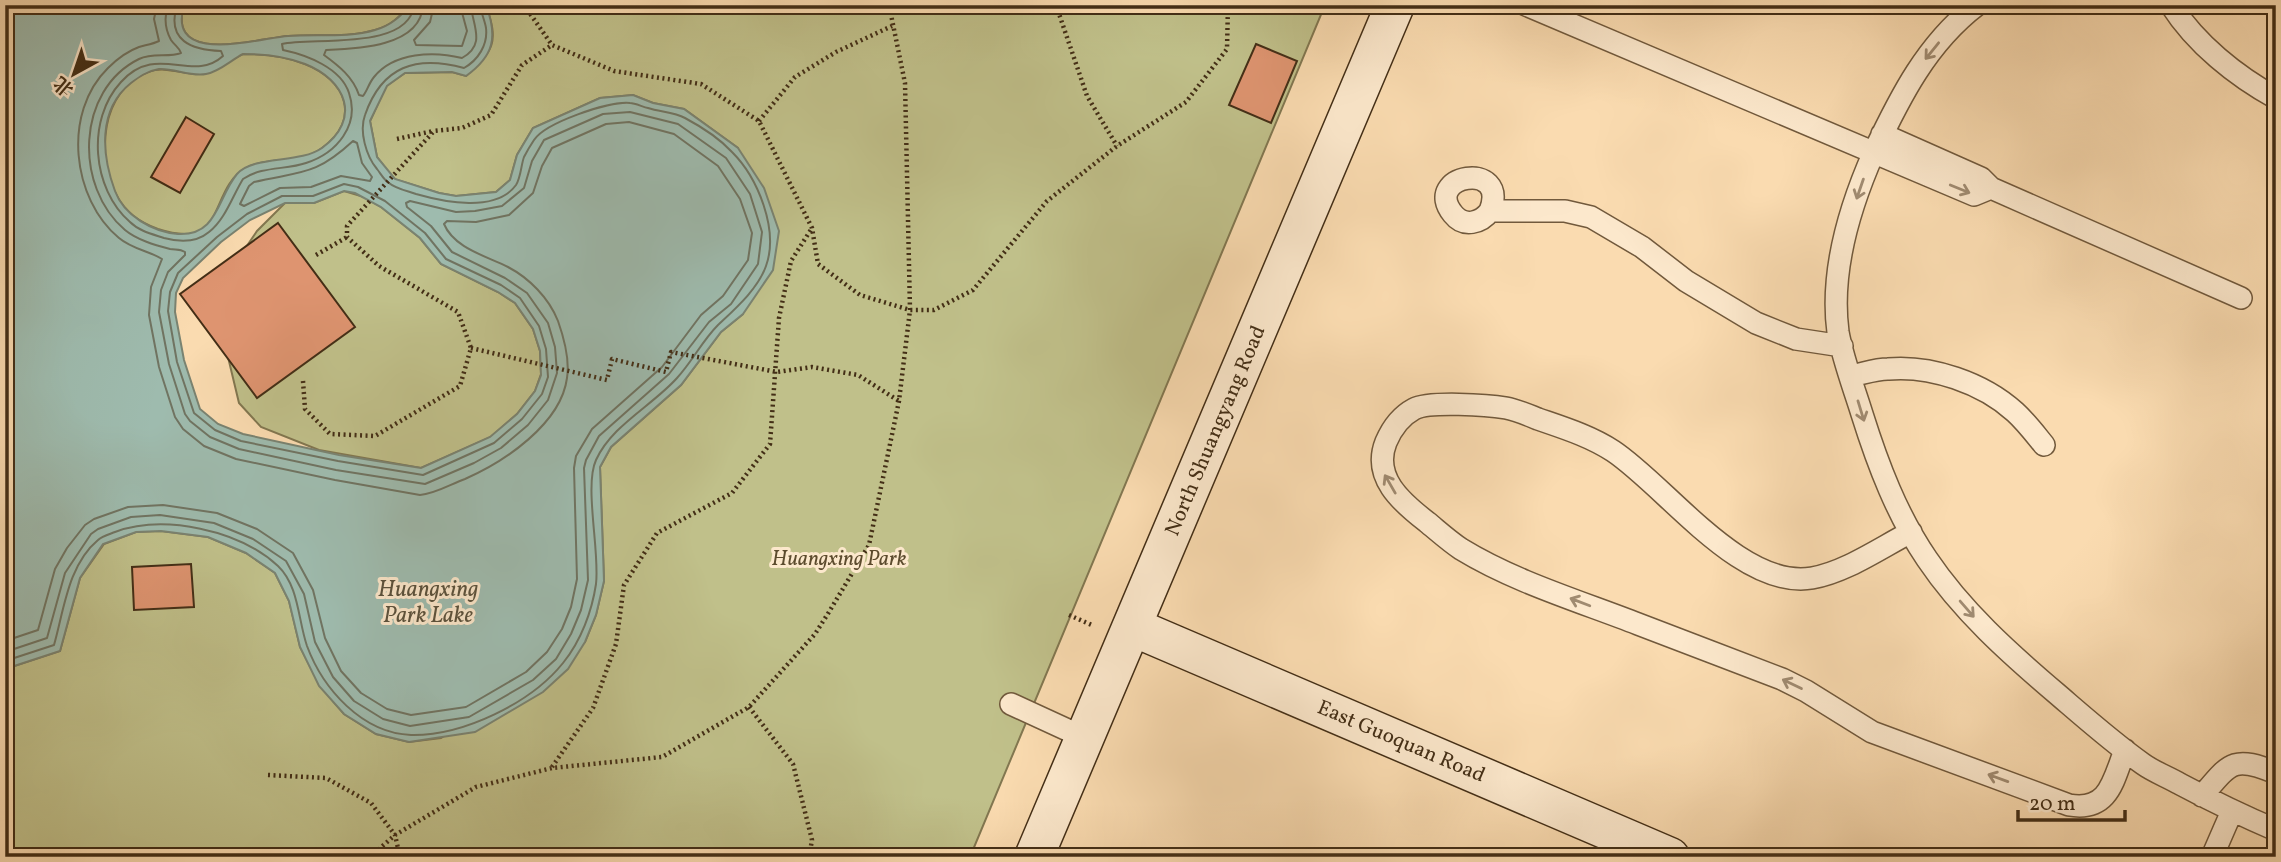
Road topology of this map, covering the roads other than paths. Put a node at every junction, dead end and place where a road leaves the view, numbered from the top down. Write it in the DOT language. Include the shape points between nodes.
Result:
graph roads {
  1 [pos="1395,5"];
  2 [pos="1525,5"];
  3 [pos="1976,5"];
  4 [pos="2171,5"];
  5 [pos="2276,98"];
  6 [pos="1878,144"];
  7 [pos="1490,211"];
  8 [pos="2241,298"];
  9 [pos="1842,346"];
  10 [pos="1850,376"];
  11 [pos="2044,445"];
  12 [pos="1911,532"];
  13 [pos="1133,627"];
  14 [pos="1011,704"];
  15 [pos="1086,738"];
  16 [pos="2125,750"];
  17 [pos="2276,773"];
  18 [pos="2203,796"];
  19 [pos="2232,811"];
  20 [pos="2276,830"];
  21 [pos="1034,857"];
  22 [pos="1670,857"];
  23 [pos="2212,857"];
  1 -- 13 [label="street, North Shuangyang Road"];
  2 -- 6 [label="lane"];
  3 -- 6 [label="lane, one-way" via="1911,78"];
  4 -- 5 [label="lane" via="2209,50"];
  6 -- 8 [label="lane" via="1974,195 1991,188"];
  6 -- 9 [label="lane, one-way" via="1851,214 1840,261 1836,296"];
  7 -- 9 [label="lane" via="1566,211 1591,216 1756,323 1796,339"];
  9 -- 10 [label="lane"];
  10 -- 11 [label="lane" via="1888,369 1959,379 2015,412"];
  10 -- 12 [label="lane, one-way" via="1873,449"];
  12 -- 16 [label="lane, one-way" via="1927,560 1971,614 2021,663"];
  16 -- 12 [label="lane, one-way" via="2106,794 2097,804 2084,808 1872,732 1782,679 1560,594 1459,548 1390,488 1381,454 1402,417 1417,407 1507,408 1583,434 1615,452 1711,539 1764,571 1809,579 1832,573"];
  13 -- 15 [label="street, North Shuangyang Road"];
  13 -- 22 [label="street, East Guoquan Road"];
  14 -- 15 [label="lane"];
  15 -- 21 [label="street, North Shuangyang Road"];
  16 -- 18 [label="lane"];
  17 -- 18 [label="lane" via="2242,763 2227,767"];
  18 -- 19 [label="lane"];
  19 -- 20 [label="lane"];
  19 -- 23 [label="lane"];
}
